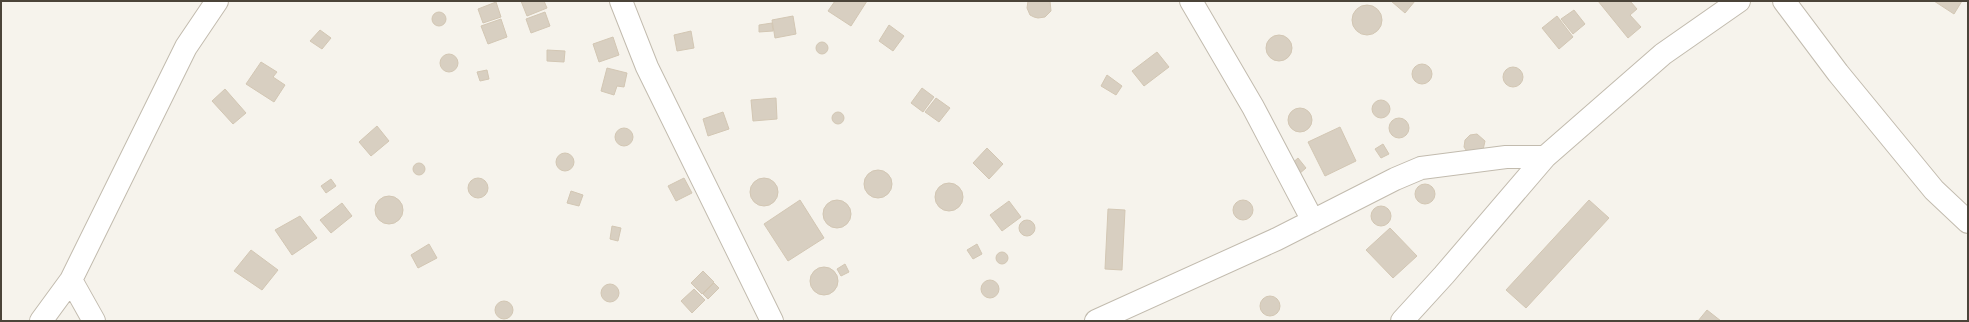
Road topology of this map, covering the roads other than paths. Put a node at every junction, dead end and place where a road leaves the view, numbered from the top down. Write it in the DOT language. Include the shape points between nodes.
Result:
graph roads {
  1 [pos="217,1"];
  2 [pos="621,1"];
  3 [pos="1191,1"];
  4 [pos="1739,1"];
  5 [pos="1784,1"];
  6 [pos="1545,157"];
  7 [pos="1313,221"];
  8 [pos="1968,222"];
  9 [pos="71,280"];
  10 [pos="41,321"];
  11 [pos="94,321"];
  12 [pos="772,321"];
  13 [pos="1096,321"];
  14 [pos="1402,321"];
  1 -- 9 [label="street" via="186,47"];
  2 -- 12 [label="street" via="647,67"];
  3 -- 7 [label="street" via="1253,107"];
  4 -- 6 [label="street" via="1662,54"];
  5 -- 8 [label="street" via="1838,73 1934,190"];
  6 -- 7 [label="street" via="1506,157 1421,168"];
  6 -- 14 [label="street"];
  7 -- 13 [label="street"];
  9 -- 10 [label="street"];
  9 -- 11 [label="street"];
}
